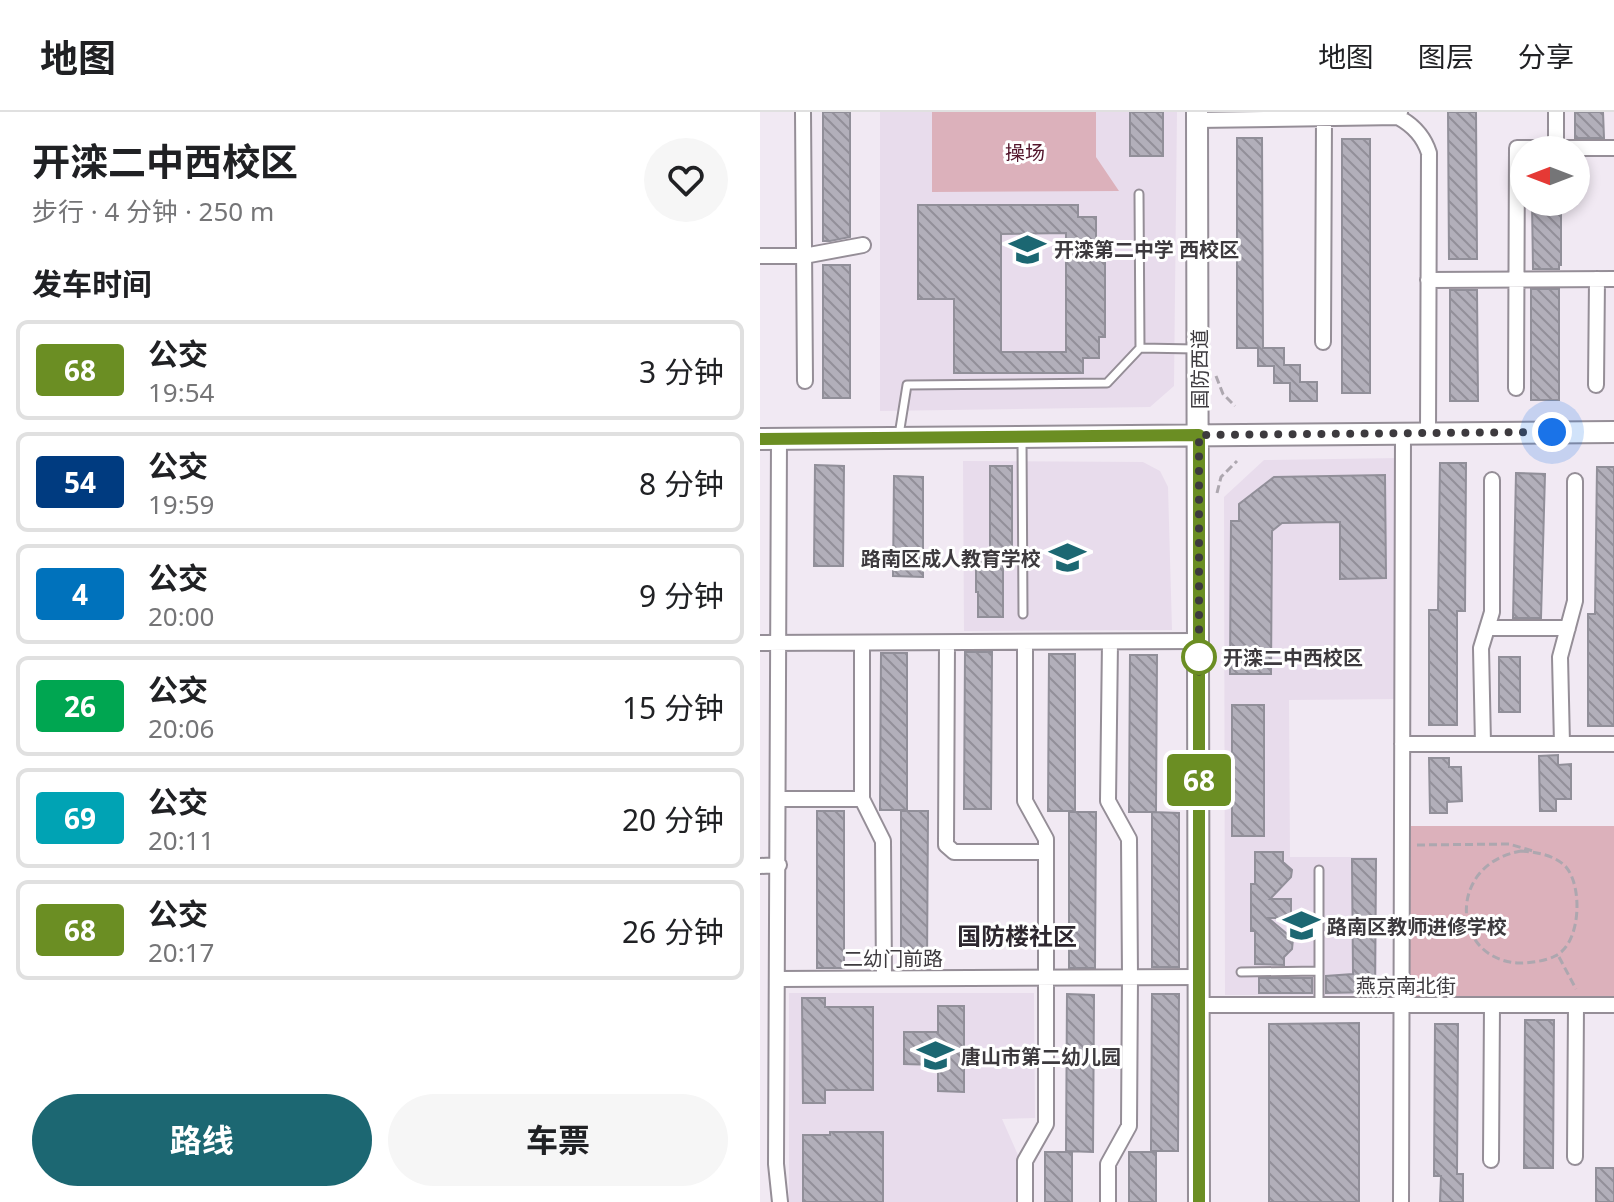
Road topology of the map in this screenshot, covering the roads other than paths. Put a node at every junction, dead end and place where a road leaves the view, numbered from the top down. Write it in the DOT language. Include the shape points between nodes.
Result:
graph roads {
  1 [pos="803,112"];
  2 [pos="1556,112"];
  3 [pos="1399,114"];
  4 [pos="1297,115"];
  5 [pos="1197,116"];
  6 [pos="1324,118"];
  7 [pos="1556,136"];
  8 [pos="1590,148"];
  9 [pos="1614,148"];
  10 [pos="1139,194"];
  11 [pos="1516,216"];
  12 [pos="863,245"];
  13 [pos="760,256"];
  14 [pos="804,256"];
  15 [pos="1597,279"];
  16 [pos="1614,279"];
  17 [pos="1428,280"];
  18 [pos="1516,280"];
  19 [pos="1323,342"];
  20 [pos="1140,348"];
  21 [pos="1199,349"];
  22 [pos="805,381"];
  23 [pos="1596,385"];
  24 [pos="1516,388"];
  25 [pos="1614,432"];
  26 [pos="1428,433"];
  27 [pos="1403,434"];
  28 [pos="1199,435"];
  29 [pos="1022,436"];
  30 [pos="898,438"];
  31 [pos="769,439"];
  32 [pos="1492,480"];
  33 [pos="1575,481"];
  34 [pos="1023,614"];
  35 [pos="1487,628"];
  36 [pos="1568,628"];
  37 [pos="1199,641"];
  38 [pos="1025,642"];
  39 [pos="1110,642"];
  40 [pos="760,643"];
  41 [pos="778,643"];
  42 [pos="862,643"];
  43 [pos="947,643"];
  44 [pos="1402,744"];
  45 [pos="1483,744"];
  46 [pos="1562,744"];
  47 [pos="1614,744"];
  48 [pos="778,799"];
  49 [pos="862,799"];
  50 [pos="1046,852"];
  51 [pos="779,865"];
  52 [pos="760,866"];
  53 [pos="1319,870"];
  54 [pos="1319,971"];
  55 [pos="1241,972"];
  56 [pos="1130,977"];
  57 [pos="1199,977"];
  58 [pos="884,978"];
  59 [pos="1046,978"];
  60 [pos="779,979"];
  61 [pos="1199,1005"];
  62 [pos="1319,1005"];
  63 [pos="1401,1005"];
  64 [pos="1492,1005"];
  65 [pos="1576,1005"];
  66 [pos="1614,1005"];
  67 [pos="760,1046"];
  68 [pos="777,1046"];
  69 [pos="1575,1157"];
  70 [pos="1491,1160"];
  71 [pos="760,1164"];
  72 [pos="776,1164"];
  73 [pos="780,1202"];
  74 [pos="1025,1202"];
  75 [pos="1108,1202"];
  76 [pos="1199,1202"];
  77 [pos="1401,1202"];
  1 -- 14 [label="street"];
  2 -- 7 [label="street"];
  3 -- 6 [label="street"];
  3 -- 17 [label="street" via="1425,141 1429,153"];
  4 -- 5 [label="street"];
  4 -- 6 [label="street"];
  5 -- 21 [label="street, 国防西道"];
  6 -- 19 [label="street"];
  8 -- 9 [label="street"];
  10 -- 20 [label="lane"];
  11 -- 18 [label="street"];
  12 -- 14 [label="street"];
  13 -- 14 [label="street"];
  14 -- 22 [label="street"];
  15 -- 16 [label="street"];
  15 -- 18 [label="street"];
  15 -- 23 [label="street"];
  17 -- 18 [label="street"];
  17 -- 26 [label="street"];
  18 -- 24 [label="street"];
  20 -- 21 [label="lane"];
  20 -- 30 [label="lane" via="1107,383 907,385"];
  21 -- 28 [label="street, 国防西道"];
  25 -- 26 [label="street"];
  26 -- 27 [label="street"];
  27 -- 28 [label="street"];
  27 -- 44 [label="street"];
  28 -- 29 [label="street"];
  28 -- 37 [label="street, 国防西道"];
  29 -- 30 [label="street"];
  29 -- 34 [label="lane"];
  30 -- 31 [label="street"];
  31 -- 41 [label="street"];
  32 -- 35 [label="street" via="1492,612"];
  33 -- 36 [label="street" via="1575,601"];
  35 -- 36 [label="street"];
  35 -- 45 [label="street" via="1481,648"];
  36 -- 46 [label="street" via="1560,657"];
  37 -- 39 [label="street"];
  37 -- 57 [label="street, 国防西道"];
  38 -- 39 [label="street"];
  38 -- 43 [label="street"];
  38 -- 50 [label="street" via="1025,801 1046,839"];
  39 -- 56 [label="street" via="1108,801 1129,839"];
  40 -- 41 [label="street"];
  41 -- 42 [label="street"];
  41 -- 48 [label="street"];
  42 -- 43 [label="street"];
  42 -- 49 [label="street"];
  43 -- 50 [label="street" via="946,845 954,852"];
  44 -- 45 [label="street"];
  44 -- 63 [label="street"];
  45 -- 46 [label="street"];
  46 -- 47 [label="street"];
  48 -- 49 [label="street"];
  48 -- 51 [label="street"];
  49 -- 58 [label="street" via="883,841"];
  50 -- 59 [label="street"];
  51 -- 52 [label="street"];
  51 -- 60 [label="street"];
  53 -- 54 [label="lane"];
  54 -- 55 [label="lane"];
  54 -- 62 [label="lane"];
  56 -- 57 [label="street, 二幼门前路"];
  56 -- 59 [label="street, 二幼门前路"];
  56 -- 75 [label="street" via="1129,1126 1108,1164"];
  57 -- 61 [label="street, 国防西道"];
  58 -- 59 [label="street, 二幼门前路"];
  58 -- 60 [label="street, 二幼门前路"];
  59 -- 74 [label="street" via="1046,1124 1025,1161"];
  60 -- 68 [label="street"];
  61 -- 62 [label="street, 燕京南北街"];
  61 -- 76 [label="street, 国防西道"];
  62 -- 63 [label="street, 燕京南北街"];
  63 -- 64 [label="street, 燕京南北街"];
  63 -- 77 [label="street"];
  64 -- 65 [label="street, 燕京南北街"];
  64 -- 70 [label="street"];
  65 -- 66 [label="street, 燕京南北街"];
  65 -- 69 [label="street"];
  67 -- 68 [label="street"];
  68 -- 72 [label="street"];
  71 -- 72 [label="street"];
  72 -- 73 [label="street"];
}
